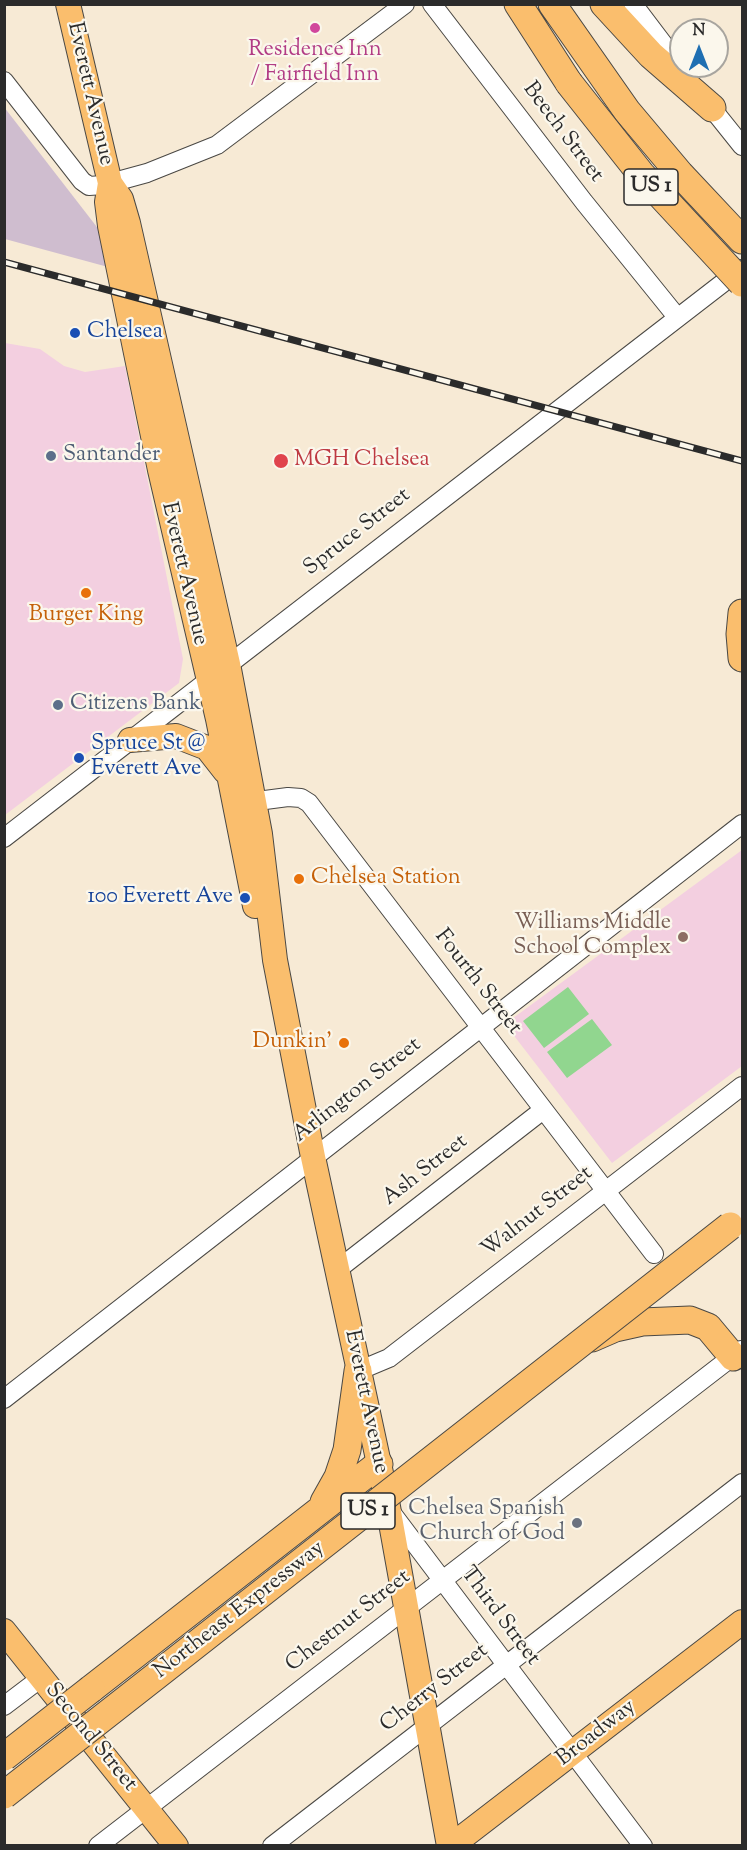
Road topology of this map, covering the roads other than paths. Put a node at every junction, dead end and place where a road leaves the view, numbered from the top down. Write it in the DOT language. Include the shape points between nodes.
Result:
graph roads {
  1 [pos="68,4"];
  2 [pos="405,4"];
  3 [pos="432,4"];
  4 [pos="518,4"];
  5 [pos="552,4"];
  6 [pos="604,4"];
  7 [pos="633,4"];
  8 [pos="4,81"];
  9 [pos="712,108"];
  10 [pos="742,146"];
  11 [pos="111,183"];
  12 [pos="742,240"];
  13 [pos="742,268"];
  14 [pos="742,283"];
  15 [pos="677,317"];
  16 [pos="742,613"];
  17 [pos="742,658"];
  18 [pos="228,664"];
  19 [pos="208,679"];
  20 [pos="130,740"];
  21 [pos="226,773"];
  22 [pos="244,803"];
  23 [pos="742,824"];
  24 [pos="4,838"];
  25 [pos="480,1026"];
  26 [pos="742,1086"];
  27 [pos="543,1110"];
  28 [pos="313,1157"];
  29 [pos="607,1191"];
  30 [pos="742,1215"];
  31 [pos="654,1254"];
  32 [pos="337,1270"];
  33 [pos="571,1352"];
  34 [pos="739,1359"];
  35 [pos="358,1371"];
  36 [pos="4,1398"];
  37 [pos="379,1464"];
  38 [pos="742,1483"];
  39 [pos="388,1509"];
  40 [pos="300,1527"];
  41 [pos="441,1581"];
  42 [pos="405,1609"];
  43 [pos="742,1622"];
  44 [pos="4,1631"];
  45 [pos="505,1665"];
  46 [pos="41,1678"];
  47 [pos="4,1706"];
  48 [pos="426,1727"];
  49 [pos="573,1753"];
  50 [pos="4,1757"];
  51 [pos="4,1795"];
  52 [pos="146,1809"];
  53 [pos="98,1845"];
  54 [pos="176,1845"];
  55 [pos="272,1845"];
  56 [pos="450,1845"];
  57 [pos="643,1845"];
  1 -- 11 [label="main road, Everett Avenue"];
  2 -- 11 [label="street" via="217,145 174,164"];
  3 -- 15 [label="street, Beech Street"];
  4 -- 14 [label="highway, US 1, bridge" via="569,82 641,174"];
  5 -- 12 [label="highway, US 1" via="595,68 662,153"];
  6 -- 9 [label="highway" via="651,55"];
  7 -- 9 [label="street"];
  8 -- 11 [label="street" via="82,181 89,186"];
  9 -- 10 [label="street"];
  11 -- 18 [label="main road, Everett Avenue" via="128,223"];
  11 -- 19 [label="main road, Everett Avenue" via="107,202 110,226"];
  13 -- 15 [label="street, Spruce Street"];
  15 -- 18 [label="street, Spruce Street"];
  16 -- 17 [label="highway"];
  18 -- 19 [label="street, Spruce Street"];
  18 -- 22 [label="main road, Everett Avenue"];
  19 -- 20 [label="street, Spruce Street"];
  19 -- 21 [label="main road, Everett Avenue"];
  20 -- 21 [label="main road" via="156,735 183,738 207,748"];
  20 -- 24 [label="street, Spruce Street"];
  21 -- 22 [label="main road, Everett Avenue"];
  22 -- 25 [label="street, Fourth Street" via="288,797 309,803"];
  22 -- 28 [label="main road, Everett Avenue"];
  23 -- 25 [label="street, Arlington Street"];
  25 -- 27 [label="street, Fourth Street"];
  25 -- 28 [label="street, Arlington Street"];
  26 -- 29 [label="street, Walnut Street"];
  27 -- 29 [label="street, Fourth Street"];
  27 -- 32 [label="street, Ash Street"];
  28 -- 32 [label="main road, Everett Avenue"];
  28 -- 36 [label="street, Arlington Street"];
  29 -- 31 [label="street, Fourth Street"];
  29 -- 35 [label="street, Walnut Street" via="389,1358"];
  30 -- 33 [label="highway, Northeast Expressway / US 1, bridge"];
  30 -- 51 [label="highway, Northeast Expressway / US 1, bridge" via="670,1277"];
  32 -- 35 [label="main road, Everett Avenue"];
  33 -- 34 [label="highway" via="615,1328 683,1320 708,1327"];
  33 -- 51 [label="highway, Northeast Expressway / US 1, bridge"];
  34 -- 41 [label="street, Chestnut Street"];
  35 -- 37 [label="main road, Everett Avenue"];
  35 -- 40 [label="highway" via="347,1450 338,1477 326,1500"];
  37 -- 39 [label="main road, Everett Avenue"];
  37 -- 40 [label="highway"];
  38 -- 45 [label="street, Cherry Street"];
  39 -- 41 [label="street, Third Street"];
  39 -- 42 [label="main road, Everett Avenue"];
  40 -- 50 [label="highway, bridge"];
  41 -- 42 [label="street, Chestnut Street"];
  41 -- 45 [label="street, Third Street"];
  42 -- 48 [label="main road, Everett Avenue"];
  42 -- 52 [label="street, Chestnut Street"];
  43 -- 49 [label="main road, Broadway"];
  44 -- 46 [label="main road, Second Street"];
  45 -- 48 [label="street, Cherry Street"];
  45 -- 49 [label="street, Third Street"];
  46 -- 47 [label="street"];
  46 -- 52 [label="main road, Second Street"];
  48 -- 55 [label="street, Cherry Street"];
  48 -- 56 [label="main road, Everett Avenue"];
  49 -- 56 [label="main road, Broadway"];
  49 -- 57 [label="street, Third Street"];
  52 -- 53 [label="street, Chestnut Street"];
  52 -- 54 [label="main road, Second Street"];
}
